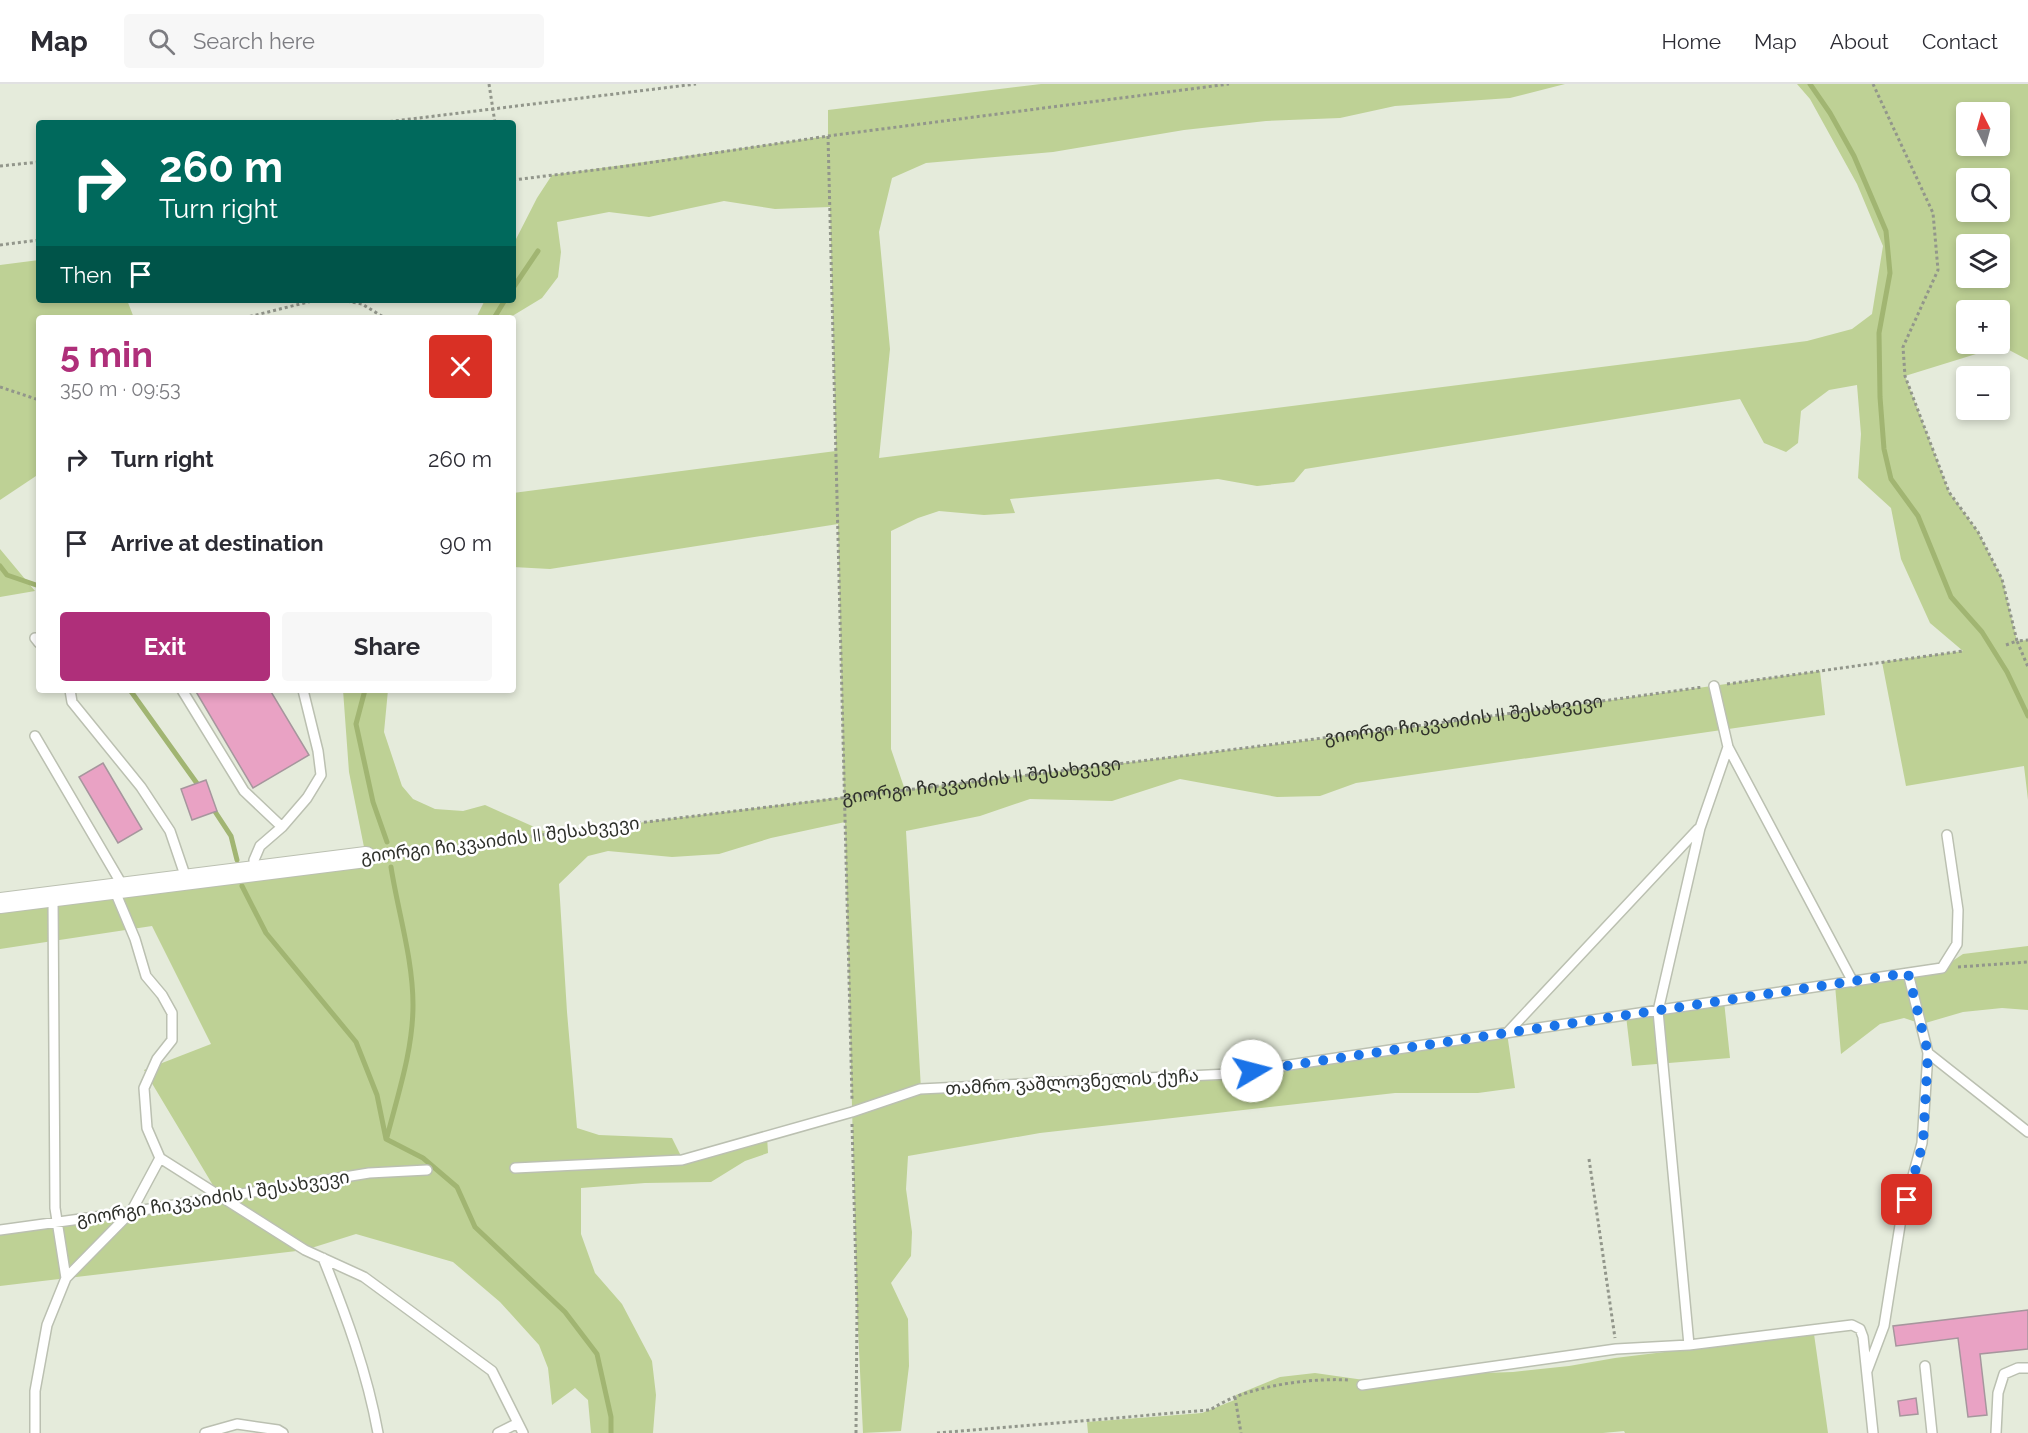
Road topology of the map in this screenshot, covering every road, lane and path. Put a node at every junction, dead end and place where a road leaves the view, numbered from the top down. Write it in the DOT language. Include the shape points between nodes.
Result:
graph roads {
  1 [pos="489,84"];
  2 [pos="696,84"];
  3 [pos="1229,84"];
  4 [pos="1873,84"];
  5 [pos="493,110"];
  6 [pos="405,120"];
  7 [pos="495,120"];
  8 [pos="828,136"];
  9 [pos="36,162"];
  10 [pos="0,166"];
  11 [pos="516,180"];
  12 [pos="36,240"];
  13 [pos="0,245"];
  14 [pos="304,303"];
  15 [pos="357,303"];
  16 [pos="256,315"];
  17 [pos="380,315"];
  18 [pos="0,387"];
  19 [pos="36,399"];
  20 [pos="2028,640"];
  21 [pos="2017,641"];
  22 [pos="2006,645"];
  23 [pos="1963,651"];
  24 [pos="2028,667"];
  25 [pos="1714,686"];
  26 [pos="70,693"];
  27 [pos="184,693"];
  28 [pos="304,693"];
  29 [pos="35,736"];
  30 [pos="1728,747"];
  31 [pos="844,797"];
  32 [pos="282,826"];
  33 [pos="1700,828"];
  34 [pos="1947,835"];
  35 [pos="366,857"];
  36 [pos="255,872"];
  37 [pos="187,880"];
  38 [pos="119,889"];
  39 [pos="53,897"];
  40 [pos="0,903"];
  41 [pos="2028,962"];
  42 [pos="1942,968"];
  43 [pos="1908,973"];
  44 [pos="1853,982"];
  45 [pos="1659,1011"];
  46 [pos="1507,1034"];
  47 [pos="1928,1053"];
  48 [pos="852,1112"];
  49 [pos="2028,1132"];
  50 [pos="160,1158"];
  51 [pos="1589,1159"];
  52 [pos="515,1168"];
  53 [pos="427,1170"];
  54 [pos="220,1197"];
  55 [pos="131,1212"];
  56 [pos="56,1222"];
  57 [pos="0,1230"];
  58 [pos="323,1258"];
  59 [pos="66,1278"];
  60 [pos="1689,1345"];
  61 [pos="1616,1349"];
  62 [pos="1925,1366"];
  63 [pos="2028,1368"];
  64 [pos="1867,1373"];
  65 [pos="1362,1385"];
  66 [pos="1235,1397"];
  67 [pos="518,1423"];
  68 [pos="35,1433"];
  69 [pos="205,1433"];
  70 [pos="283,1433"];
  71 [pos="378,1433"];
  72 [pos="498,1433"];
  73 [pos="523,1433"];
  74 [pos="856,1433"];
  75 [pos="937,1433"];
  76 [pos="1241,1433"];
  77 [pos="1873,1433"];
  78 [pos="1932,1433"];
  79 [pos="1996,1433"];
  1 -- 5 [label="path"];
  2 -- 5 [label="path"];
  3 -- 8 [label="path"];
  4 -- 21 [label="path" via="1933,213 1938,270 1903,347 1905,376 1949,492 1978,532 2002,579"];
  5 -- 6 [label="path"];
  5 -- 7 [label="path"];
  8 -- 11 [label="path"];
  8 -- 31 [label="path"];
  9 -- 10 [label="path"];
  12 -- 13 [label="path"];
  14 -- 16 [label="path"];
  15 -- 17 [label="path"];
  18 -- 19 [label="path"];
  20 -- 21 [label="path"];
  21 -- 22 [label="path"];
  21 -- 24 [label="path"];
  23 -- 25 [label="path, გიორგი ჩიკვაიძის II შესახვევი"];
  25 -- 30 [label="lane"];
  25 -- 31 [label="path, გიორგი ჩიკვაიძის II შესახვევი" via="1425,726"];
  26 -- 37 [label="lane" via="72,702 141,787 170,831"];
  27 -- 32 [label="lane" via="244,791"];
  28 -- 32 [label="lane" via="321,775"];
  29 -- 38 [label="lane"];
  30 -- 33 [label="lane"];
  30 -- 44 [label="lane"];
  31 -- 35 [label="path, გიორგი ჩიკვაიძის II შესახვევი"];
  31 -- 48 [label="path"];
  32 -- 36 [label="lane" via="260,846 254,860"];
  33 -- 45 [label="lane"];
  33 -- 46 [label="lane"];
  34 -- 42 [label="lane" via="1958,910 1957,944"];
  35 -- 36 [label="street, გიორგი ჩიკვაიძის II შესახვევი"];
  36 -- 37 [label="street, გიორგი ჩიკვაიძის II შესახვევი"];
  37 -- 38 [label="street, გიორგი ჩიკვაიძის II შესახვევი"];
  38 -- 39 [label="street, გიორგი ჩიკვაიძის II შესახვევი"];
  38 -- 50 [label="lane" via="146,976 172,1013 172,1040 157,1059 144,1088 147,1128"];
  39 -- 40 [label="street, გიორგი ჩიკვაიძის II შესახვევი"];
  39 -- 56 [label="lane"];
  41 -- 42 [label="path"];
  42 -- 43 [label="lane, თამრო ვაშლოვნელის ქუჩა"];
  43 -- 44 [label="lane, თამრო ვაშლოვნელის ქუჩა"];
  43 -- 47 [label="lane"];
  44 -- 45 [label="lane, თამრო ვაშლოვნელის ქუჩა"];
  45 -- 46 [label="lane, თამრო ვაშლოვნელის ქუჩა"];
  45 -- 60 [label="lane"];
  46 -- 48 [label="lane, თამრო ვაშლოვნელის ქუჩა" via="1229,1074 920,1089"];
  47 -- 49 [label="lane"];
  47 -- 64 [label="lane" via="1923,1143 1901,1219 1884,1326"];
  48 -- 52 [label="lane, თამრო ვაშლოვნელის ქუჩა" via="682,1160"];
  48 -- 74 [label="path"];
  50 -- 54 [label="lane"];
  50 -- 55 [label="lane"];
  51 -- 61 [label="path"];
  53 -- 54 [label="lane, გიორგი ჩიკვაიძის I შესახვევი" via="369,1173"];
  54 -- 55 [label="lane, გიორგი ჩიკვაიძის I შესახვევი"];
  54 -- 58 [label="lane"];
  55 -- 56 [label="lane, გიორგი ჩიკვაიძის I შესახვევი"];
  55 -- 59 [label="lane"];
  56 -- 57 [label="lane, გიორგი ჩიკვაიძის I შესახვევი"];
  56 -- 59 [label="lane"];
  58 -- 67 [label="lane" via="364,1277 492,1371"];
  58 -- 71 [label="lane" via="352,1330"];
  59 -- 68 [label="lane" via="47,1325 35,1391"];
  60 -- 61 [label="lane"];
  60 -- 64 [label="lane" via="1852,1324 1863,1337"];
  61 -- 65 [label="lane"];
  62 -- 78 [label="lane"];
  63 -- 79 [label="lane" via="2004,1374 1998,1393"];
  64 -- 77 [label="lane"];
  65 -- 66 [label="path" via="1349,1380 1316,1380"];
  66 -- 75 [label="path" via="1210,1410"];
  66 -- 76 [label="path"];
  67 -- 72 [label="lane"];
  67 -- 73 [label="lane"];
  69 -- 70 [label="lane" via="237,1424"];
}
